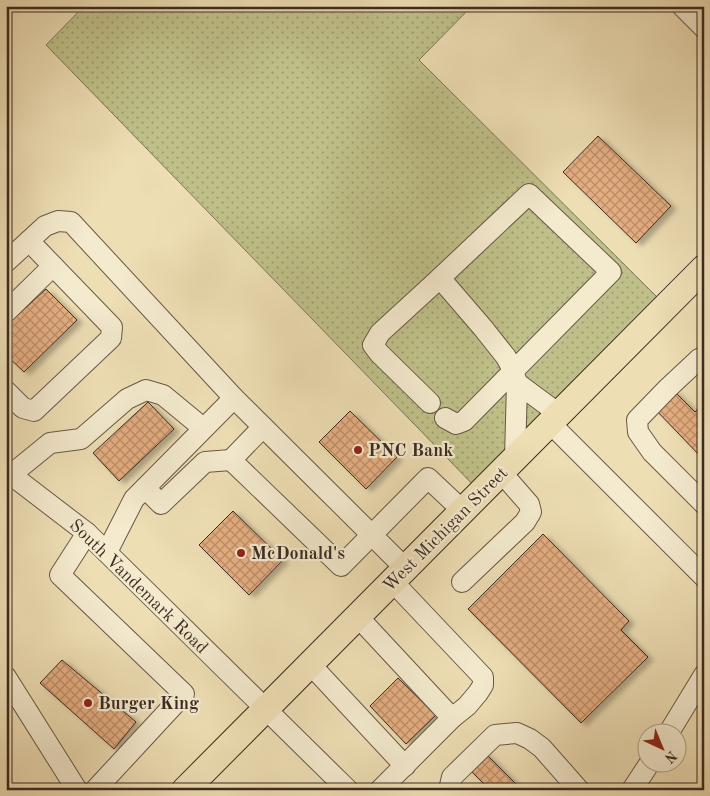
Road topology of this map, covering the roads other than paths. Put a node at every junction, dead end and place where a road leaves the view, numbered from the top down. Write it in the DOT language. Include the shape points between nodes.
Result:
graph roads {
  1 [pos="682,6"];
  2 [pos="704,28"];
  3 [pos="29,241"];
  4 [pos="6,262"];
  5 [pos="53,266"];
  6 [pos="704,268"];
  7 [pos="440,278"];
  8 [pos="6,312"];
  9 [pos="704,357"];
  10 [pos="515,377"];
  11 [pos="6,391"];
  12 [pos="234,398"];
  13 [pos="430,403"];
  14 [pos="444,418"];
  15 [pos="554,419"];
  16 [pos="263,427"];
  17 [pos="203,428"];
  18 [pos="231,460"];
  19 [pos="508,465"];
  20 [pos="9,472"];
  21 [pos="145,488"];
  22 [pos="704,504"];
  23 [pos="463,511"];
  24 [pos="87,533"];
  25 [pos="372,535"];
  26 [pos="107,552"];
  27 [pos="701,569"];
  28 [pos="399,575"];
  29 [pos="462,582"];
  30 [pos="358,617"];
  31 [pos="310,664"];
  32 [pos="704,675"];
  33 [pos="6,677"];
  34 [pos="266,708"];
  35 [pos="452,718"];
  36 [pos="674,724"];
  37 [pos="404,766"];
  38 [pos="643,774"];
  39 [pos="77,790"];
  40 [pos="95,790"];
  41 [pos="185,790"];
  42 [pos="348,790"];
  43 [pos="380,790"];
  44 [pos="449,790"];
  45 [pos="579,790"];
  46 [pos="632,790"];
  1 -- 2 [label="street"];
  3 -- 4 [label="street"];
  3 -- 5 [label="street"];
  3 -- 12 [label="street" via="45,226 58,221 71,222"];
  5 -- 8 [label="street"];
  5 -- 11 [label="street" via="112,327 110,338 34,411 23,408"];
  6 -- 15 [label="main road, West Michigan Street"];
  7 -- 10 [label="street" via="506,357"];
  7 -- 10 [label="street" via="529,194 611,272"];
  7 -- 13 [label="street" via="380,332 373,345"];
  9 -- 22 [label="street" via="637,420 638,432 652,452"];
  10 -- 14 [label="street" via="464,421 456,424"];
  10 -- 15 [label="street"];
  10 -- 19 [label="street"];
  12 -- 16 [label="street"];
  12 -- 17 [label="street"];
  15 -- 19 [label="main road, West Michigan Street"];
  15 -- 27 [label="street"];
  16 -- 18 [label="street"];
  16 -- 25 [label="street"];
  17 -- 20 [label="street" via="163,395 146,390 127,400 81,439 50,443"];
  17 -- 21 [label="street"];
  18 -- 21 [label="street" via="205,462 161,504"];
  18 -- 25 [label="street" via="341,566"];
  19 -- 23 [label="main road, West Michigan Street"];
  19 -- 29 [label="street" via="531,512 525,522"];
  20 -- 24 [label="street, South Vandemark Road"];
  21 -- 26 [label="street" via="134,499"];
  23 -- 25 [label="street" via="428,478"];
  23 -- 28 [label="main road, West Michigan Street"];
  24 -- 26 [label="street, South Vandemark Road"];
  24 -- 40 [label="street" via="60,575 184,694"];
  25 -- 28 [label="street"];
  26 -- 34 [label="street, South Vandemark Road"];
  28 -- 30 [label="main road, West Michigan Street"];
  28 -- 35 [label="street" via="483,677 478,693"];
  30 -- 31 [label="main road, West Michigan Street"];
  30 -- 35 [label="street"];
  31 -- 34 [label="main road, West Michigan Street"];
  31 -- 37 [label="street"];
  32 -- 36 [label="street"];
  33 -- 39 [label="street"];
  34 -- 41 [label="main road, West Michigan Street"];
  34 -- 42 [label="street, South Vandemark Road"];
  35 -- 37 [label="street"];
  37 -- 43 [label="street"];
  38 -- 46 [label="street"];
  44 -- 45 [label="street" via="452,777 495,735 517,733 542,748"];
}
